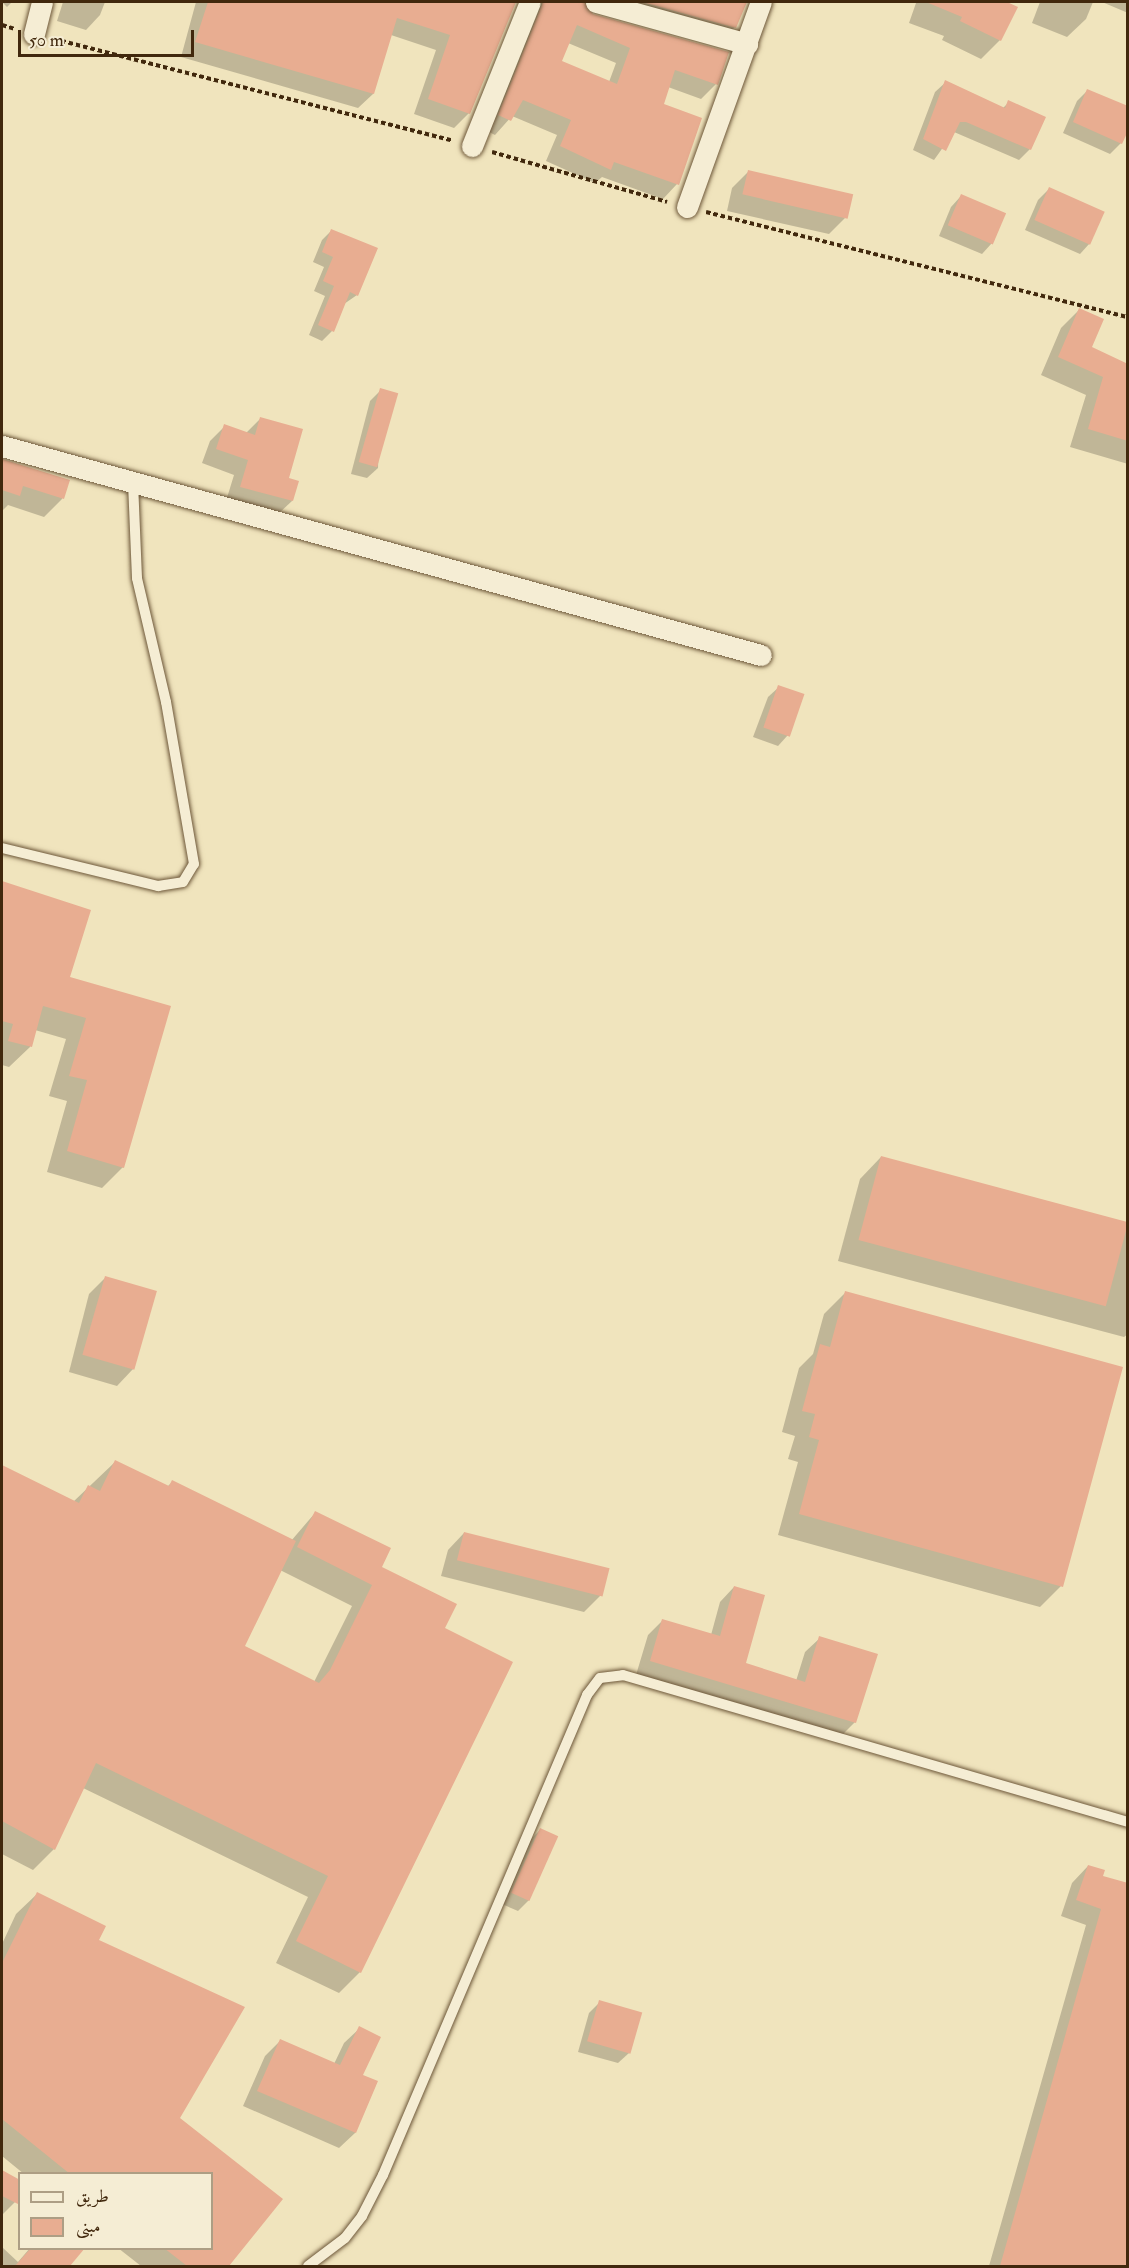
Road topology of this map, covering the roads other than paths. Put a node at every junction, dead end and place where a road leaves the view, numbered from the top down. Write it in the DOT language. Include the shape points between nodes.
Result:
graph roads {
  1 [pos="42,2"];
  2 [pos="530,2"];
  3 [pos="596,2"];
  4 [pos="761,2"];
  5 [pos="34,34"];
  6 [pos="747,44"];
  7 [pos="472,146"];
  8 [pos="687,207"];
  9 [pos="2,446"];
  10 [pos="133,482"];
  11 [pos="761,656"];
  12 [pos="2,848"];
  13 [pos="1128,1822"];
  14 [pos="308,2266"];
  1 -- 5 [label="street"];
  2 -- 7 [label="street"];
  3 -- 6 [label="street"];
  4 -- 6 [label="street"];
  6 -- 8 [label="street"];
  9 -- 10 [label="street"];
  10 -- 11 [label="street"];
  10 -- 12 [label="lane" via="137,578 166,702 194,864 183,882 158,886"];
  13 -- 14 [label="lane" via="623,1676 600,1678 587,1695 383,2175 362,2216 345,2238"];
}
